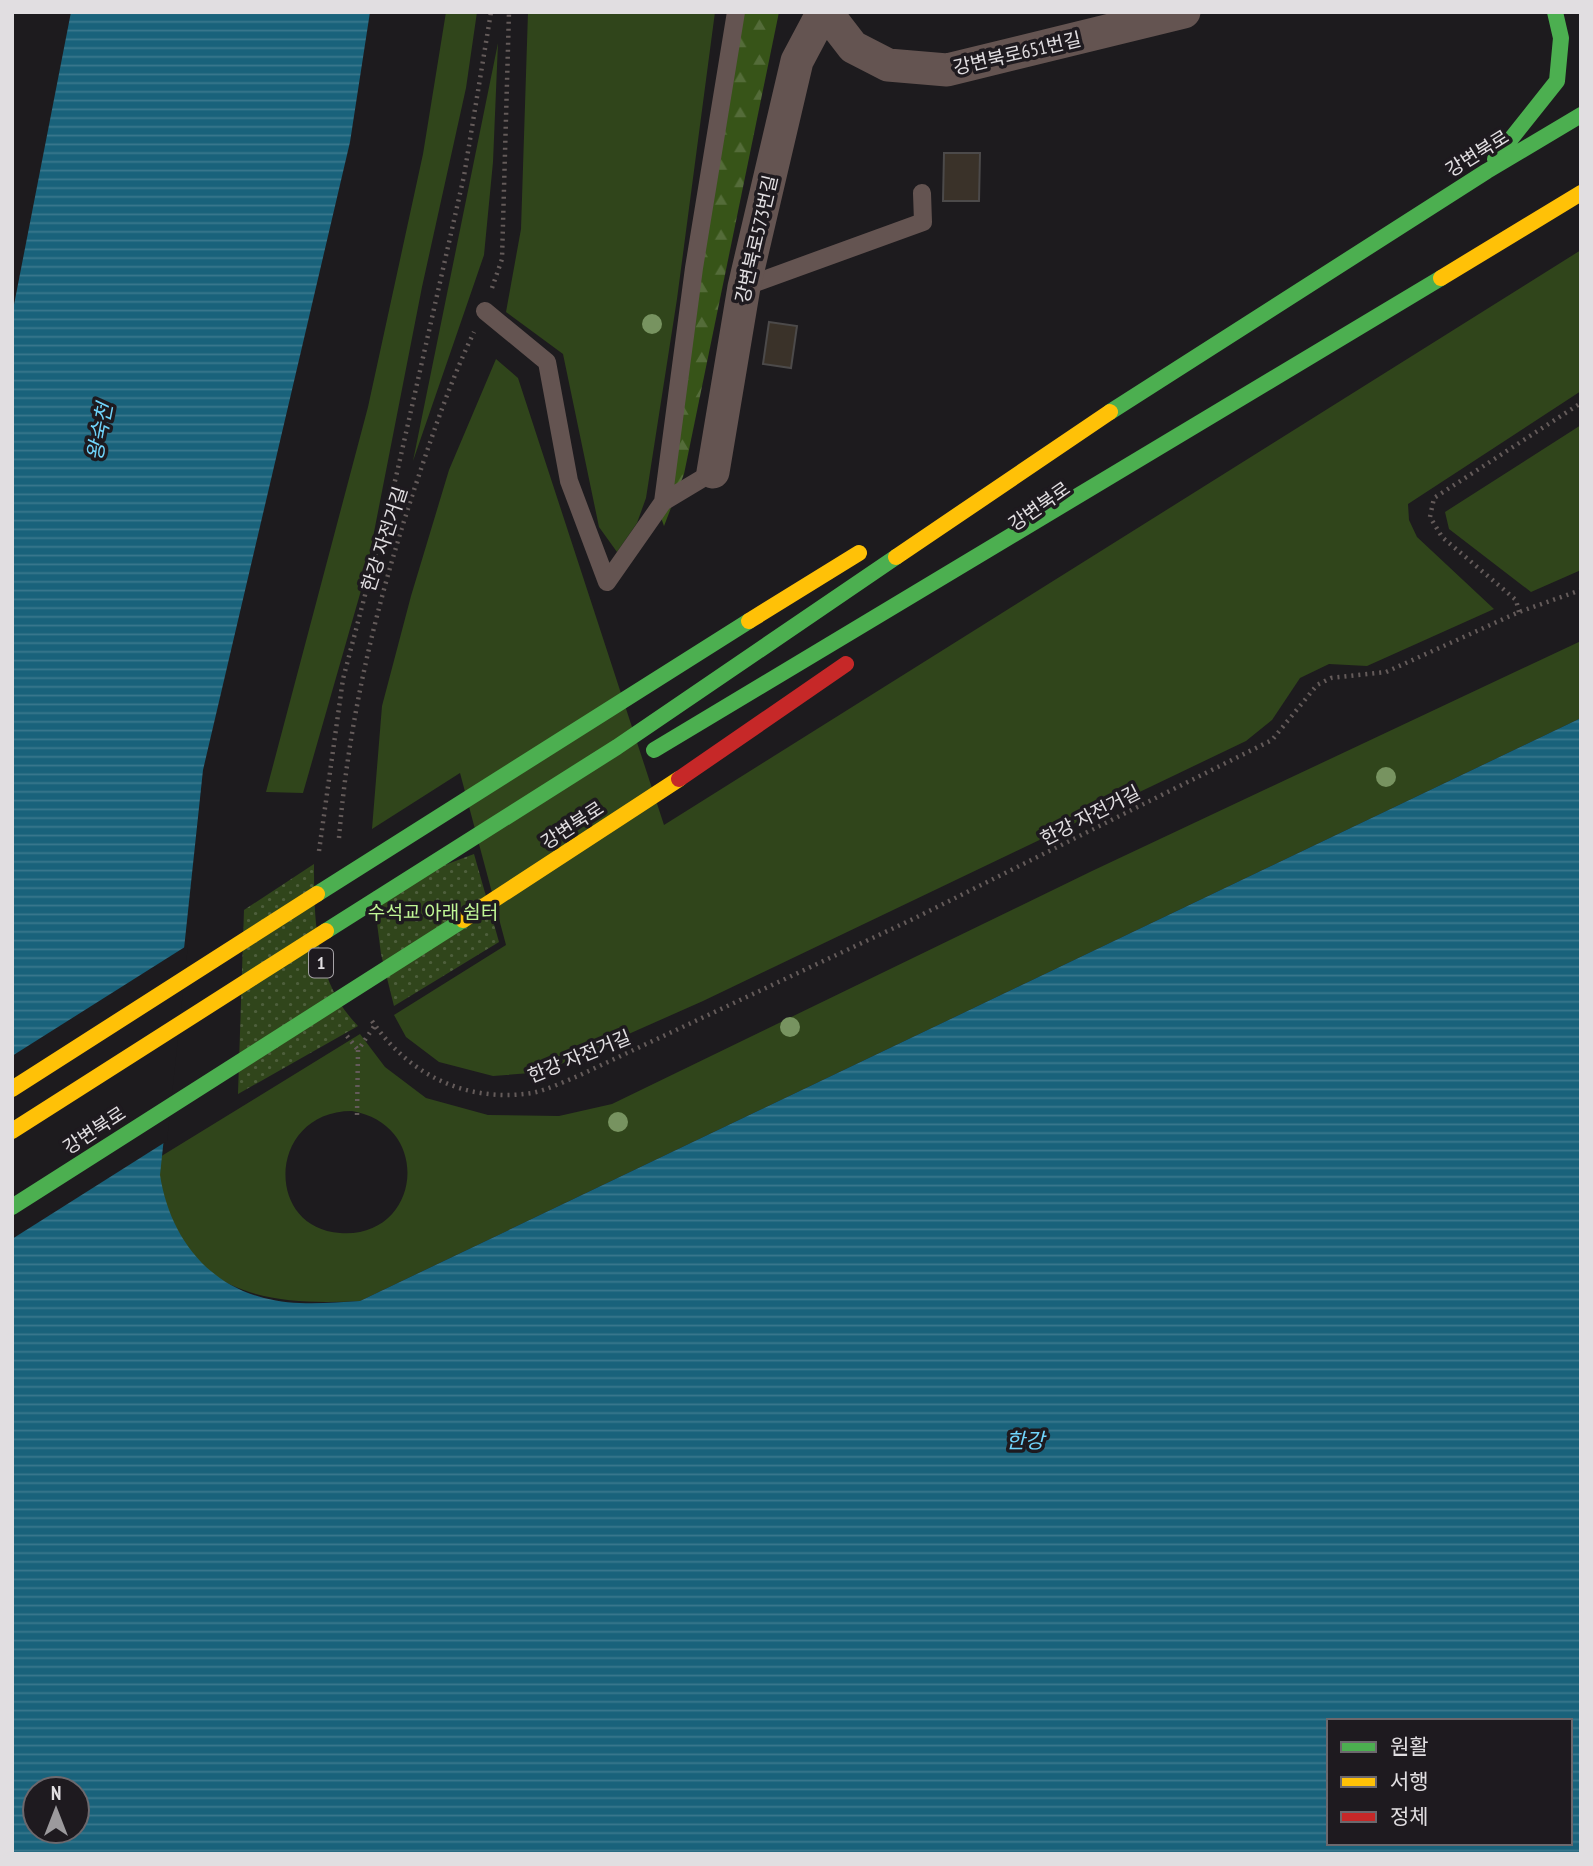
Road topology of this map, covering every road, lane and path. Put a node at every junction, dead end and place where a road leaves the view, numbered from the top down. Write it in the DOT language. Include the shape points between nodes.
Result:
graph roads {
  1 [pos="491,12"];
  2 [pos="509,12"];
  3 [pos="736,12"];
  4 [pos="825,12"];
  5 [pos="1184,12"];
  6 [pos="1555,12"];
  7 [pos="1581,115"];
  8 [pos="1487,170"];
  9 [pos="922,193"];
  10 [pos="1581,193"];
  11 [pos="744,286"];
  12 [pos="485,311"];
  13 [pos="1581,403"];
  14 [pos="1079,433"];
  15 [pos="1142,460"];
  16 [pos="713,472"];
  17 [pos="663,502"];
  18 [pos="934,512"];
  19 [pos="873,544"];
  20 [pos="961,585"];
  21 [pos="1581,590"];
  22 [pos="1519,612"];
  23 [pos="858,655"];
  24 [pos="641,758"];
  25 [pos="339,842"];
  26 [pos="318,857"];
  27 [pos="369,1016"];
  28 [pos="375,1025"];
  29 [pos="345,1033"];
  30 [pos="358,1051"];
  31 [pos="12,1088"];
  32 [pos="357,1115"];
  33 [pos="12,1131"];
  34 [pos="12,1208"];
  1 -- 26 [label="path" via="464,176 396,477 343,679"];
  2 -- 12 [label="path, 한강 자전거길" via="502,259"];
  3 -- 17 [label="lane" via="694,268"];
  4 -- 5 [label="street, 강변북로651번길" via="853,47 888,65 947,70"];
  4 -- 11 [label="street, 강변북로573번길" via="797,61"];
  6 -- 8 [label="highway" via="1561,38 1557,81"];
  7 -- 8 [label="highway, 강변북로"];
  8 -- 14 [label="highway, 강변북로"];
  9 -- 11 [label="lane" via="923,222"];
  10 -- 15 [label="highway, 강변북로"];
  11 -- 16 [label="street, 강변북로573번길"];
  12 -- 17 [label="lane" via="547,362 569,481 607,582"];
  12 -- 25 [label="path, 한강 자전거길" via="452,379 377,609 354,714"];
  13 -- 22 [label="path" via="1434,498 1430,517 1442,537 1516,600"];
  14 -- 18 [label="highway, 강변북로"];
  14 -- 33 [label="highway, 강변북로 / 1" via="617,747"];
  15 -- 20 [label="highway, 강변북로"];
  15 -- 24 [label="highway, 강변북로"];
  16 -- 17 [label="lane"];
  19 -- 31 [label="highway"];
  21 -- 22 [label="path, 한강 자전거길"];
  22 -- 28 [label="path, 한강 자전거길" via="1387,672 1331,678 1317,685 1272,740 913,919 533,1093 498,1094 446,1086 401,1056"];
  23 -- 34 [label="highway, 강변북로" via="609,827"];
  27 -- 28 [label="path, 한강 자전거길"];
  28 -- 30 [label="path"];
  29 -- 30 [label="path"];
  30 -- 32 [label="path"];
}
